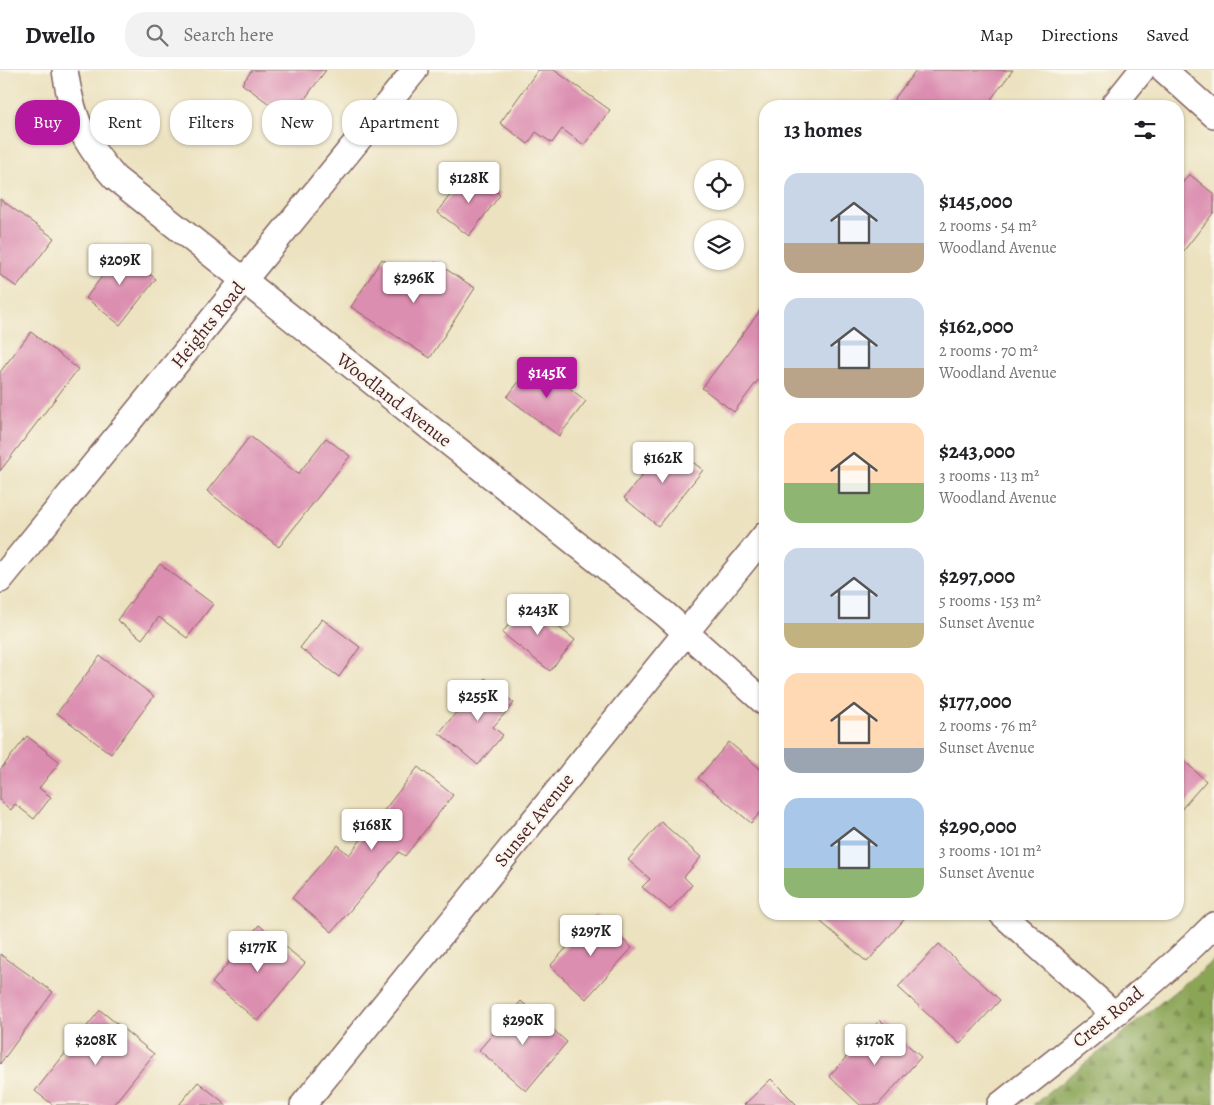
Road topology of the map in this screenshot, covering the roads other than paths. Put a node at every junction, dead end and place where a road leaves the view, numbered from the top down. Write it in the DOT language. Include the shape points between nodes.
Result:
graph roads {
  1 [pos="65,70"];
  2 [pos="415,70"];
  3 [pos="1142,70"];
  4 [pos="1164,70"];
  5 [pos="1118,100"];
  6 [pos="1214,115"];
  7 [pos="243,281"];
  8 [pos="759,542"];
  9 [pos="4,565"];
  10 [pos="686,632"];
  11 [pos="759,698"];
  12 [pos="1009,920"];
  13 [pos="1214,925"];
  14 [pos="1113,1014"];
  15 [pos="303,1105"];
  16 [pos="1000,1105"];
  1 -- 7 [label="street, Woodland Avenue" via="69,101 93,153 115,178"];
  2 -- 7 [label="street, Heights Road"];
  3 -- 5 [label="street"];
  4 -- 6 [label="street"];
  7 -- 9 [label="street, Heights Road"];
  7 -- 10 [label="street, Woodland Avenue"];
  8 -- 10 [label="street, Sunset Avenue"];
  10 -- 11 [label="street, Woodland Avenue"];
  10 -- 15 [label="street, Sunset Avenue"];
  12 -- 14 [label="street"];
  13 -- 14 [label="street, Crest Road"];
  14 -- 16 [label="street, Crest Road"];
}
